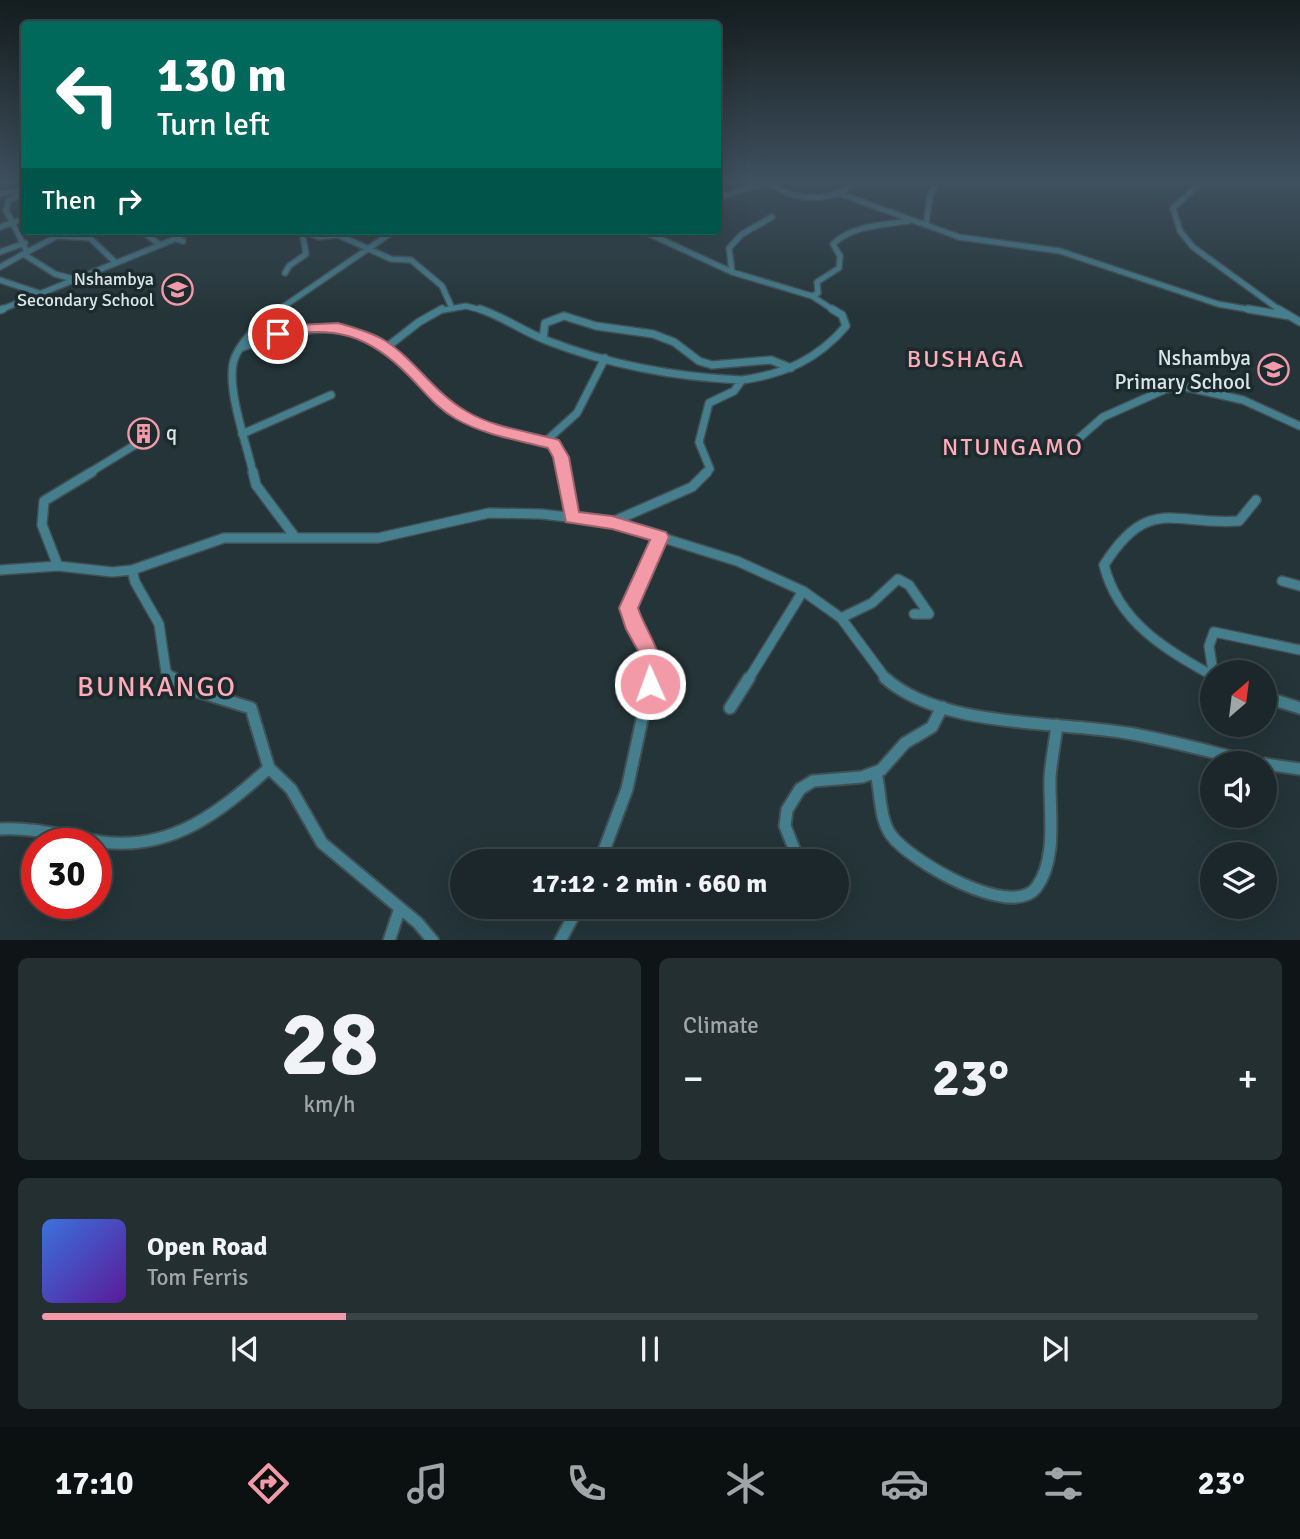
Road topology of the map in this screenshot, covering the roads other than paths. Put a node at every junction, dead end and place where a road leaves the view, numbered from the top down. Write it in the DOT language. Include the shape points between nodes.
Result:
graph roads {
  1 [pos="14,226"];
  2 [pos="756,226"];
  3 [pos="885,226"];
  4 [pos="929,226"];
  5 [pos="1179,226"];
  6 [pos="147,235"];
  7 [pos="182,235"];
  8 [pos="303,235"];
  9 [pos="313,235"];
  10 [pos="338,235"];
  11 [pos="338,235"];
  12 [pos="388,235"];
  13 [pos="652,235"];
  14 [pos="55,236"];
  15 [pos="175,239"];
  16 [pos="183,241"];
  17 [pos="25,243"];
  18 [pos="160,245"];
  19 [pos="368,248"];
  20 [pos="0,252"];
  21 [pos="26,253"];
  22 [pos="116,263"];
  23 [pos="0,267"];
  24 [pos="732,272"];
  25 [pos="285,273"];
  26 [pos="0,279"];
  27 [pos="77,280"];
  28 [pos="42,294"];
  29 [pos="812,296"];
  30 [pos="452,306"];
  31 [pos="0,310"];
  32 [pos="1290,316"];
  33 [pos="1300,322"];
  34 [pos="543,339"];
  35 [pos="387,347"];
  36 [pos="240,348"];
  37 [pos="605,359"];
  38 [pos="792,368"];
  39 [pos="742,380"];
  40 [pos="331,395"];
  41 [pos="1300,426"];
  42 [pos="153,428"];
  43 [pos="242,434"];
  44 [pos="1078,439"];
  45 [pos="546,441"];
  46 [pos="1256,500"];
  47 [pos="572,518"];
  48 [pos="612,523"];
  49 [pos="295,537"];
  50 [pos="660,537"];
  51 [pos="58,565"];
  52 [pos="0,570"];
  53 [pos="132,570"];
  54 [pos="1282,581"];
  55 [pos="1300,586"];
  56 [pos="803,591"];
  57 [pos="914,614"];
  58 [pos="841,618"];
  59 [pos="1300,650"];
  60 [pos="1211,660"];
  61 [pos="1200,666"];
  62 [pos="1278,700"];
  63 [pos="942,707"];
  64 [pos="730,708"];
  65 [pos="1300,708"];
  66 [pos="1057,725"];
  67 [pos="1204,751"];
  68 [pos="1277,766"];
  69 [pos="269,768"];
  70 [pos="1300,769"];
  71 [pos="876,773"];
  72 [pos="0,829"];
  73 [pos="605,849"];
  74 [pos="794,849"];
  75 [pos="400,908"];
  76 [pos="572,919"];
  77 [pos="389,940"];
  78 [pos="433,940"];
  79 [pos="560,940"];
  1 -- 17 [label="street"];
  2 -- 24 [label="street" via="729,248"];
  3 -- 29 [label="street" via="838,239 834,244 839,268 817,282 817,293"];
  4 -- 32 [label="street" via="965,238 1060,251 1218,304"];
  5 -- 32 [label="street" via="1186,240"];
  6 -- 18 [label="street"];
  7 -- 15 [label="street"];
  8 -- 25 [label="street" via="306,254"];
  9 -- 10 [label="street"];
  11 -- 19 [label="street"];
  12 -- 19 [label="street"];
  13 -- 24 [label="street"];
  14 -- 21 [label="street"];
  14 -- 22 [label="street" via="90,238"];
  15 -- 16 [label="street"];
  15 -- 18 [label="street"];
  17 -- 20 [label="street"];
  17 -- 21 [label="street"];
  18 -- 22 [label="street"];
  19 -- 30 [label="street" via="391,259 411,260 442,286"];
  19 -- 36 [label="street" via="287,301"];
  21 -- 23 [label="street"];
  21 -- 27 [label="street" via="55,274"];
  22 -- 27 [label="street"];
  24 -- 29 [label="street"];
  26 -- 28 [label="street"];
  27 -- 28 [label="street"];
  28 -- 31 [label="street"];
  29 -- 38 [label="street" via="842,315 846,326 817,357"];
  30 -- 34 [label="street" via="478,308"];
  30 -- 35 [label="street" via="424,317"];
  32 -- 33 [label="street"];
  34 -- 37 [label="street"];
  34 -- 38 [label="street" via="545,323 566,316 596,326 638,329 684,347 693,358 709,364 769,360"];
  35 -- 36 [label="street" via="338,327 288,330"];
  35 -- 45 [label="street" via="431,394 461,416"];
  36 -- 43 [label="street" via="230,369"];
  37 -- 39 [label="street" via="639,369"];
  37 -- 45 [label="street" via="591,380 580,414"];
  38 -- 39 [label="street" via="774,377"];
  39 -- 48 [label="street" via="734,391 709,402 699,434 709,469 703,479"];
  40 -- 43 [label="street"];
  41 -- 44 [label="street" via="1243,400 1181,386 1103,417"];
  42 -- 51 [label="street" via="148,437 44,501 42,525"];
  43 -- 49 [label="street" via="256,485"];
  45 -- 47 [label="street" via="554,444 561,457"];
  46 -- 61 [label="street" via="1240,521 1175,516 1143,523 1118,544 1104,565 1111,588 1130,617"];
  47 -- 48 [label="street"];
  47 -- 49 [label="street" via="489,513 378,538"];
  48 -- 50 [label="street"];
  49 -- 53 [label="street" via="224,538"];
  50 -- 56 [label="street" via="737,561"];
  50 -- 73 [label="street" via="628,608 653,665 631,786"];
  51 -- 52 [label="street"];
  51 -- 53 [label="street"];
  53 -- 69 [label="street" via="159,624 166,672 184,687 251,708"];
  54 -- 55 [label="street"];
  56 -- 58 [label="street"];
  56 -- 64 [label="street"];
  57 -- 58 [label="street" via="929,614 909,585 898,579 872,603"];
  58 -- 63 [label="street" via="881,674 900,691"];
  59 -- 60 [label="street" via="1214,632 1209,639"];
  62 -- 65 [label="street"];
  63 -- 66 [label="street"];
  63 -- 71 [label="street" via="930,730 907,741 893,762"];
  66 -- 67 [label="street" via="1127,733"];
  66 -- 71 [label="street" via="1046,851 1034,891 1025,897 1004,898 985,891 931,869 899,847 885,822"];
  68 -- 70 [label="street"];
  69 -- 72 [label="street" via="225,810 197,828 163,839 106,842 46,828"];
  69 -- 75 [label="street" via="291,789 322,843"];
  71 -- 74 [label="street" via="820,779 796,793 785,824"];
  75 -- 77 [label="street"];
  75 -- 78 [label="street"];
  76 -- 79 [label="street"];
}
